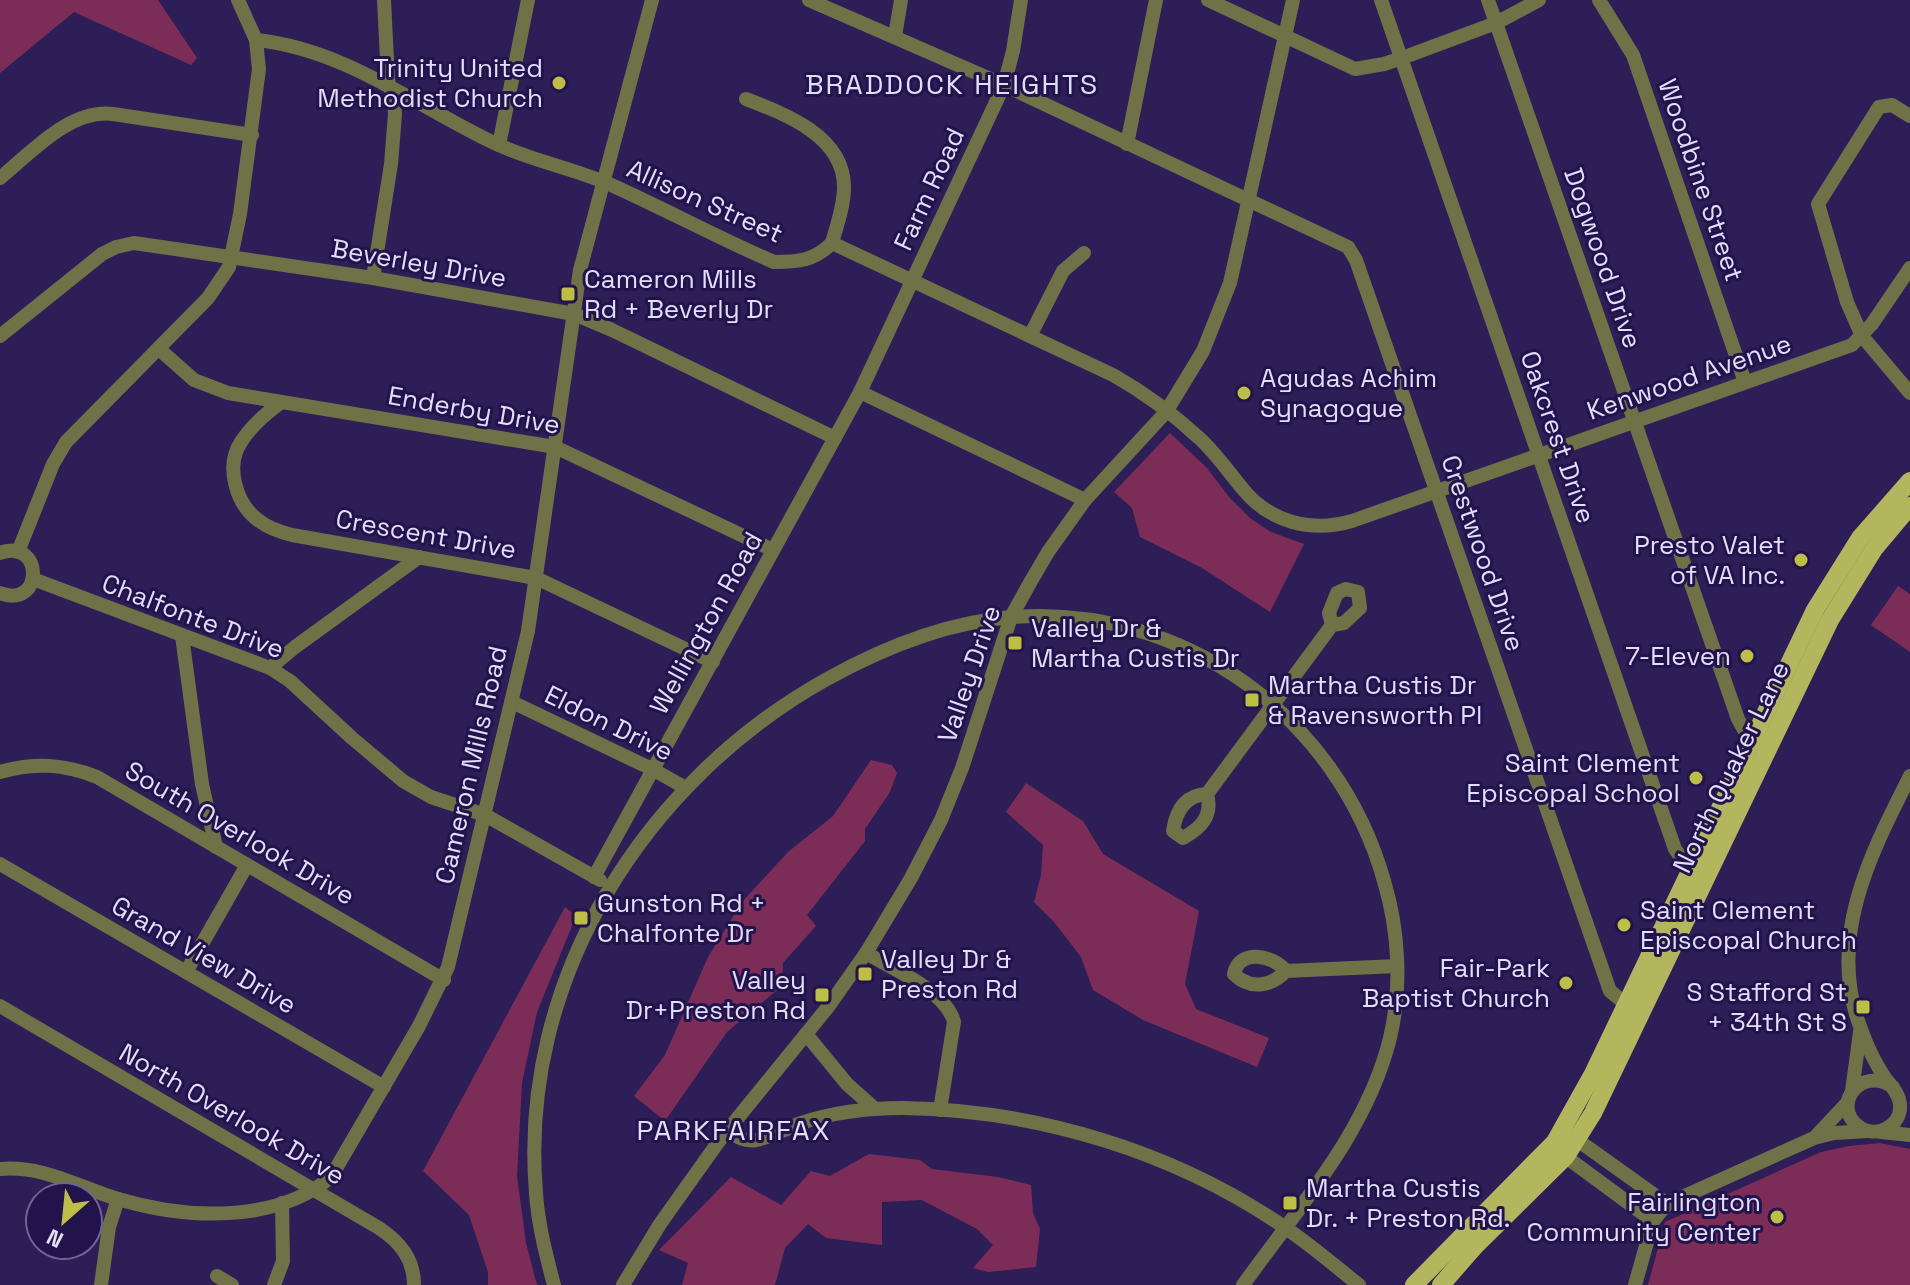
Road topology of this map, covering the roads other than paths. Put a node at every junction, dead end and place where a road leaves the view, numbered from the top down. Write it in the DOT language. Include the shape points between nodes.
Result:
graph roads {
  1 [pos="238,0"];
  2 [pos="384,0"];
  3 [pos="528,0"];
  4 [pos="652,0"];
  5 [pos="809,0"];
  6 [pos="901,0"];
  7 [pos="1021,0"];
  8 [pos="1156,0"];
  9 [pos="1208,0"];
  10 [pos="1293,0"];
  11 [pos="1381,0"];
  12 [pos="1488,0"];
  13 [pos="1539,0"];
  14 [pos="1599,0"];
  15 [pos="1496,23"];
  16 [pos="895,36"];
  17 [pos="1285,37"];
  18 [pos="256,40"];
  19 [pos="1402,58"];
  20 [pos="1004,85"];
  21 [pos="390,86"];
  22 [pos="746,99"];
  23 [pos="1910,116"];
  24 [pos="252,135"];
  25 [pos="1127,144"];
  26 [pos="499,145"];
  27 [pos="0,178"];
  28 [pos="604,182"];
  29 [pos="1249,202"];
  30 [pos="832,243"];
  31 [pos="1084,253"];
  32 [pos="233,256"];
  33 [pos="1910,268"];
  34 [pos="373,278"];
  35 [pos="913,279"];
  36 [pos="574,314"];
  37 [pos="1031,334"];
  38 [pos="0,336"];
  39 [pos="1862,336"];
  40 [pos="159,349"];
  41 [pos="1745,382"];
  42 [pos="860,392"];
  43 [pos="1910,393"];
  44 [pos="280,403"];
  45 [pos="1166,412"];
  46 [pos="1635,420"];
  47 [pos="835,438"];
  48 [pos="555,447"];
  49 [pos="1538,455"];
  50 [pos="1910,481"];
  51 [pos="1436,491"];
  52 [pos="1085,500"];
  53 [pos="1910,506"];
  54 [pos="773,550"];
  55 [pos="18,552"];
  56 [pos="0,553"];
  57 [pos="419,557"];
  58 [pos="536,578"];
  59 [pos="33,579"];
  60 [pos="0,593"];
  61 [pos="1011,617"];
  62 [pos="1332,625"];
  63 [pos="182,636"];
  64 [pos="713,662"];
  65 [pos="270,668"];
  66 [pos="512,702"];
  67 [pos="1273,703"];
  68 [pos="1762,741"];
  69 [pos="654,770"];
  70 [pos="0,772"];
  71 [pos="1910,776"];
  72 [pos="684,787"];
  73 [pos="1207,794"];
  74 [pos="485,815"];
  75 [pos="216,847"];
  76 [pos="0,864"];
  77 [pos="247,865"];
  78 [pos="1700,872"];
  79 [pos="594,877"];
  80 [pos="611,885"];
  81 [pos="866,953"];
  82 [pos="1397,966"];
  83 [pos="1286,971"];
  84 [pos="186,972"];
  85 [pos="444,980"];
  86 [pos="0,1006"];
  87 [pos="1633,1010"];
  88 [pos="1860,1028"];
  89 [pos="806,1034"];
  90 [pos="384,1087"];
  91 [pos="1850,1097"];
  92 [pos="1901,1098"];
  93 [pos="874,1108"];
  94 [pos="940,1110"];
  95 [pos="728,1131"];
  96 [pos="1870,1132"];
  97 [pos="1570,1135"];
  98 [pos="1910,1135"];
  99 [pos="1814,1138"];
  100 [pos="1559,1151"];
  101 [pos="0,1169"];
  102 [pos="313,1189"];
  103 [pos="118,1199"];
  104 [pos="282,1203"];
  105 [pos="1667,1204"];
  106 [pos="1653,1221"];
  107 [pos="1285,1227"];
  108 [pos="217,1276"];
  109 [pos="101,1285"];
  110 [pos="232,1285"];
  111 [pos="274,1285"];
  112 [pos="414,1285"];
  113 [pos="554,1285"];
  114 [pos="623,1285"];
  115 [pos="1243,1285"];
  116 [pos="1359,1285"];
  117 [pos="1414,1285"];
  118 [pos="1441,1285"];
  119 [pos="1635,1285"];
  1 -- 18 [label="street"];
  2 -- 21 [label="street"];
  3 -- 26 [label="street"];
  4 -- 28 [label="street, Cameron Mills Road"];
  5 -- 16 [label="street, Crestwood Drive"];
  6 -- 16 [label="street"];
  7 -- 20 [label="street, Farm Road"];
  8 -- 25 [label="street"];
  9 -- 17 [label="street"];
  10 -- 17 [label="street, Valley Drive"];
  11 -- 19 [label="street, Oakcrest Drive"];
  12 -- 15 [label="street, Dogwood Drive"];
  13 -- 15 [label="street"];
  14 -- 41 [label="street, Woodbine Street" via="1633,55"];
  15 -- 19 [label="street"];
  15 -- 46 [label="street, Dogwood Drive"];
  16 -- 20 [label="street, Crestwood Drive"];
  17 -- 19 [label="street" via="1355,69"];
  17 -- 29 [label="street, Valley Drive"];
  18 -- 21 [label="street, Allison Street" via="321,55"];
  18 -- 24 [label="street" via="259,69"];
  19 -- 49 [label="street, Oakcrest Drive"];
  20 -- 25 [label="street, Crestwood Drive"];
  20 -- 35 [label="street, Farm Road"];
  21 -- 26 [label="street, Allison Street"];
  21 -- 34 [label="street" via="392,153"];
  22 -- 30 [label="street" via="802,124 828,146 844,186"];
  23 -- 39 [label="street" via="1887,104 1879,107 1818,204"];
  24 -- 27 [label="street" via="95,114 66,125"];
  24 -- 32 [label="street"];
  25 -- 29 [label="street, Crestwood Drive"];
  26 -- 28 [label="street, Allison Street"];
  28 -- 30 [label="street, Allison Street" via="774,262 800,262"];
  28 -- 36 [label="street, Cameron Mills Road" via="585,246"];
  29 -- 45 [label="street, Valley Drive" via="1217,318"];
  29 -- 51 [label="street, Crestwood Drive" via="1353,253"];
  30 -- 35 [label="street"];
  31 -- 37 [label="street" via="1063,271"];
  32 -- 34 [label="street, Beverley Drive"];
  32 -- 38 [label="street, Beverley Drive" via="134,243 110,249"];
  32 -- 40 [label="street" via="208,298"];
  33 -- 39 [label="street, Kenwood Avenue"];
  34 -- 36 [label="street, Beverley Drive"];
  35 -- 37 [label="street"];
  35 -- 42 [label="street, Farm Road"];
  36 -- 47 [label="street, Beverley Drive"];
  36 -- 48 [label="street, Cameron Mills Road"];
  37 -- 45 [label="street" via="1113,375"];
  39 -- 41 [label="street, Kenwood Avenue" via="1852,345"];
  39 -- 43 [label="street"];
  40 -- 44 [label="street, Enderby Drive" via="207,387"];
  40 -- 55 [label="street" via="66,442"];
  41 -- 46 [label="street, Kenwood Avenue"];
  42 -- 47 [label="street, Wellington Road"];
  42 -- 52 [label="street"];
  44 -- 48 [label="street, Enderby Drive"];
  44 -- 57 [label="street, Crescent Drive" via="239,444 234,479 250,513 269,528 292,535"];
  45 -- 51 [label="street, Kenwood Avenue" via="1221,459 1256,502 1302,526 1338,525"];
  45 -- 52 [label="street, Valley Drive"];
  46 -- 49 [label="street, Kenwood Avenue"];
  46 -- 68 [label="street, Dogwood Drive" via="1741,726"];
  47 -- 54 [label="street, Wellington Road"];
  48 -- 54 [label="street, Enderby Drive"];
  48 -- 58 [label="street, Cameron Mills Road"];
  49 -- 51 [label="street, Kenwood Avenue"];
  49 -- 78 [label="street, Oakcrest Drive" via="1675,849"];
  50 -- 68 [label="main road, North Quaker Lane" via="1860,538 1827,590"];
  51 -- 87 [label="street, Crestwood Drive" via="1610,991"];
  52 -- 61 [label="street, Valley Drive"];
  53 -- 68 [label="main road, North Quaker Lane" via="1848,588"];
  54 -- 64 [label="street, Wellington Road"];
  55 -- 56 [label="street"];
  55 -- 59 [label="street" via="32,564"];
  57 -- 58 [label="street, Crescent Drive"];
  57 -- 65 [label="street"];
  58 -- 64 [label="street, Crescent Drive"];
  58 -- 66 [label="street, Cameron Mills Road"];
  59 -- 60 [label="street" via="19,595"];
  59 -- 63 [label="street, Chalfonte Drive"];
  61 -- 67 [label="street" via="1094,621 1163,639 1223,668"];
  61 -- 72 [label="street" via="949,628 853,665 773,712"];
  61 -- 81 [label="street, Valley Drive" via="941,820"];
  62 -- 67 [label="street"];
  63 -- 65 [label="street, Chalfonte Drive"];
  63 -- 75 [label="street"];
  64 -- 69 [label="street, Wellington Road"];
  65 -- 74 [label="street, Chalfonte Drive" via="403,781 431,797"];
  66 -- 69 [label="street, Eldon Drive"];
  66 -- 74 [label="street, Cameron Mills Road"];
  67 -- 73 [label="street"];
  67 -- 82 [label="street" via="1335,772 1368,832 1390,902"];
  68 -- 78 [label="main road, North Quaker Lane"];
  69 -- 72 [label="street, Eldon Drive"];
  69 -- 79 [label="street, Wellington Road"];
  70 -- 75 [label="street, South Overlook Drive" via="46,765 81,771"];
  71 -- 88 [label="street" via="1877,843 1850,920 1849,986"];
  72 -- 80 [label="street"];
  74 -- 79 [label="street, Chalfonte Drive"];
  74 -- 85 [label="street, Cameron Mills Road"];
  75 -- 77 [label="street, South Overlook Drive"];
  76 -- 84 [label="street, Grand View Drive"];
  77 -- 84 [label="street"];
  77 -- 85 [label="street, South Overlook Drive"];
  78 -- 87 [label="main road, North Quaker Lane"];
  79 -- 80 [label="street, Chalfonte Drive"];
  80 -- 113 [label="street" via="559,997 539,1076 536,1198"];
  81 -- 89 [label="street, Valley Drive"];
  81 -- 94 [label="street" via="940,998 952,1012"];
  82 -- 83 [label="street"];
  82 -- 107 [label="street" via="1390,1039 1374,1085 1345,1142"];
  84 -- 90 [label="street, Grand View Drive"];
  85 -- 90 [label="street, Cameron Mills Road"];
  86 -- 102 [label="street, North Overlook Drive"];
  87 -- 97 [label="main road, North Quaker Lane"];
  88 -- 91 [label="street"];
  88 -- 92 [label="street"];
  89 -- 93 [label="street"];
  89 -- 95 [label="street, Valley Drive"];
  90 -- 102 [label="street, Cameron Mills Road" via="331,1177"];
  91 -- 92 [label="street" via="1871,1080 1886,1083"];
  91 -- 96 [label="street" via="1851,1118"];
  91 -- 99 [label="street"];
  92 -- 96 [label="street" via="1895,1122"];
  93 -- 94 [label="street"];
  93 -- 95 [label="street" via="823,1117 756,1140"];
  94 -- 107 [label="street" via="1041,1124 1117,1145 1212,1185"];
  95 -- 114 [label="street, Valley Drive"];
  96 -- 98 [label="street"];
  96 -- 99 [label="street"];
  97 -- 100 [label="main road, North Quaker Lane"];
  97 -- 105 [label="street"];
  99 -- 105 [label="street"];
  100 -- 106 [label="street"];
  100 -- 117 [label="main road, North Quaker Lane"];
  100 -- 118 [label="main road, North Quaker Lane" via="1544,1181"];
  101 -- 103 [label="street, Cameron Mills Road" via="56,1175"];
  102 -- 104 [label="street, Cameron Mills Road"];
  102 -- 112 [label="street, North Overlook Drive" via="394,1238 410,1259"];
  103 -- 104 [label="street, Cameron Mills Road" via="197,1213"];
  103 -- 109 [label="street"];
  104 -- 111 [label="street" via="283,1261"];
  105 -- 106 [label="street"];
  106 -- 119 [label="street"];
  107 -- 115 [label="street"];
  107 -- 116 [label="street"];
  108 -- 110 [label="street"];
}
